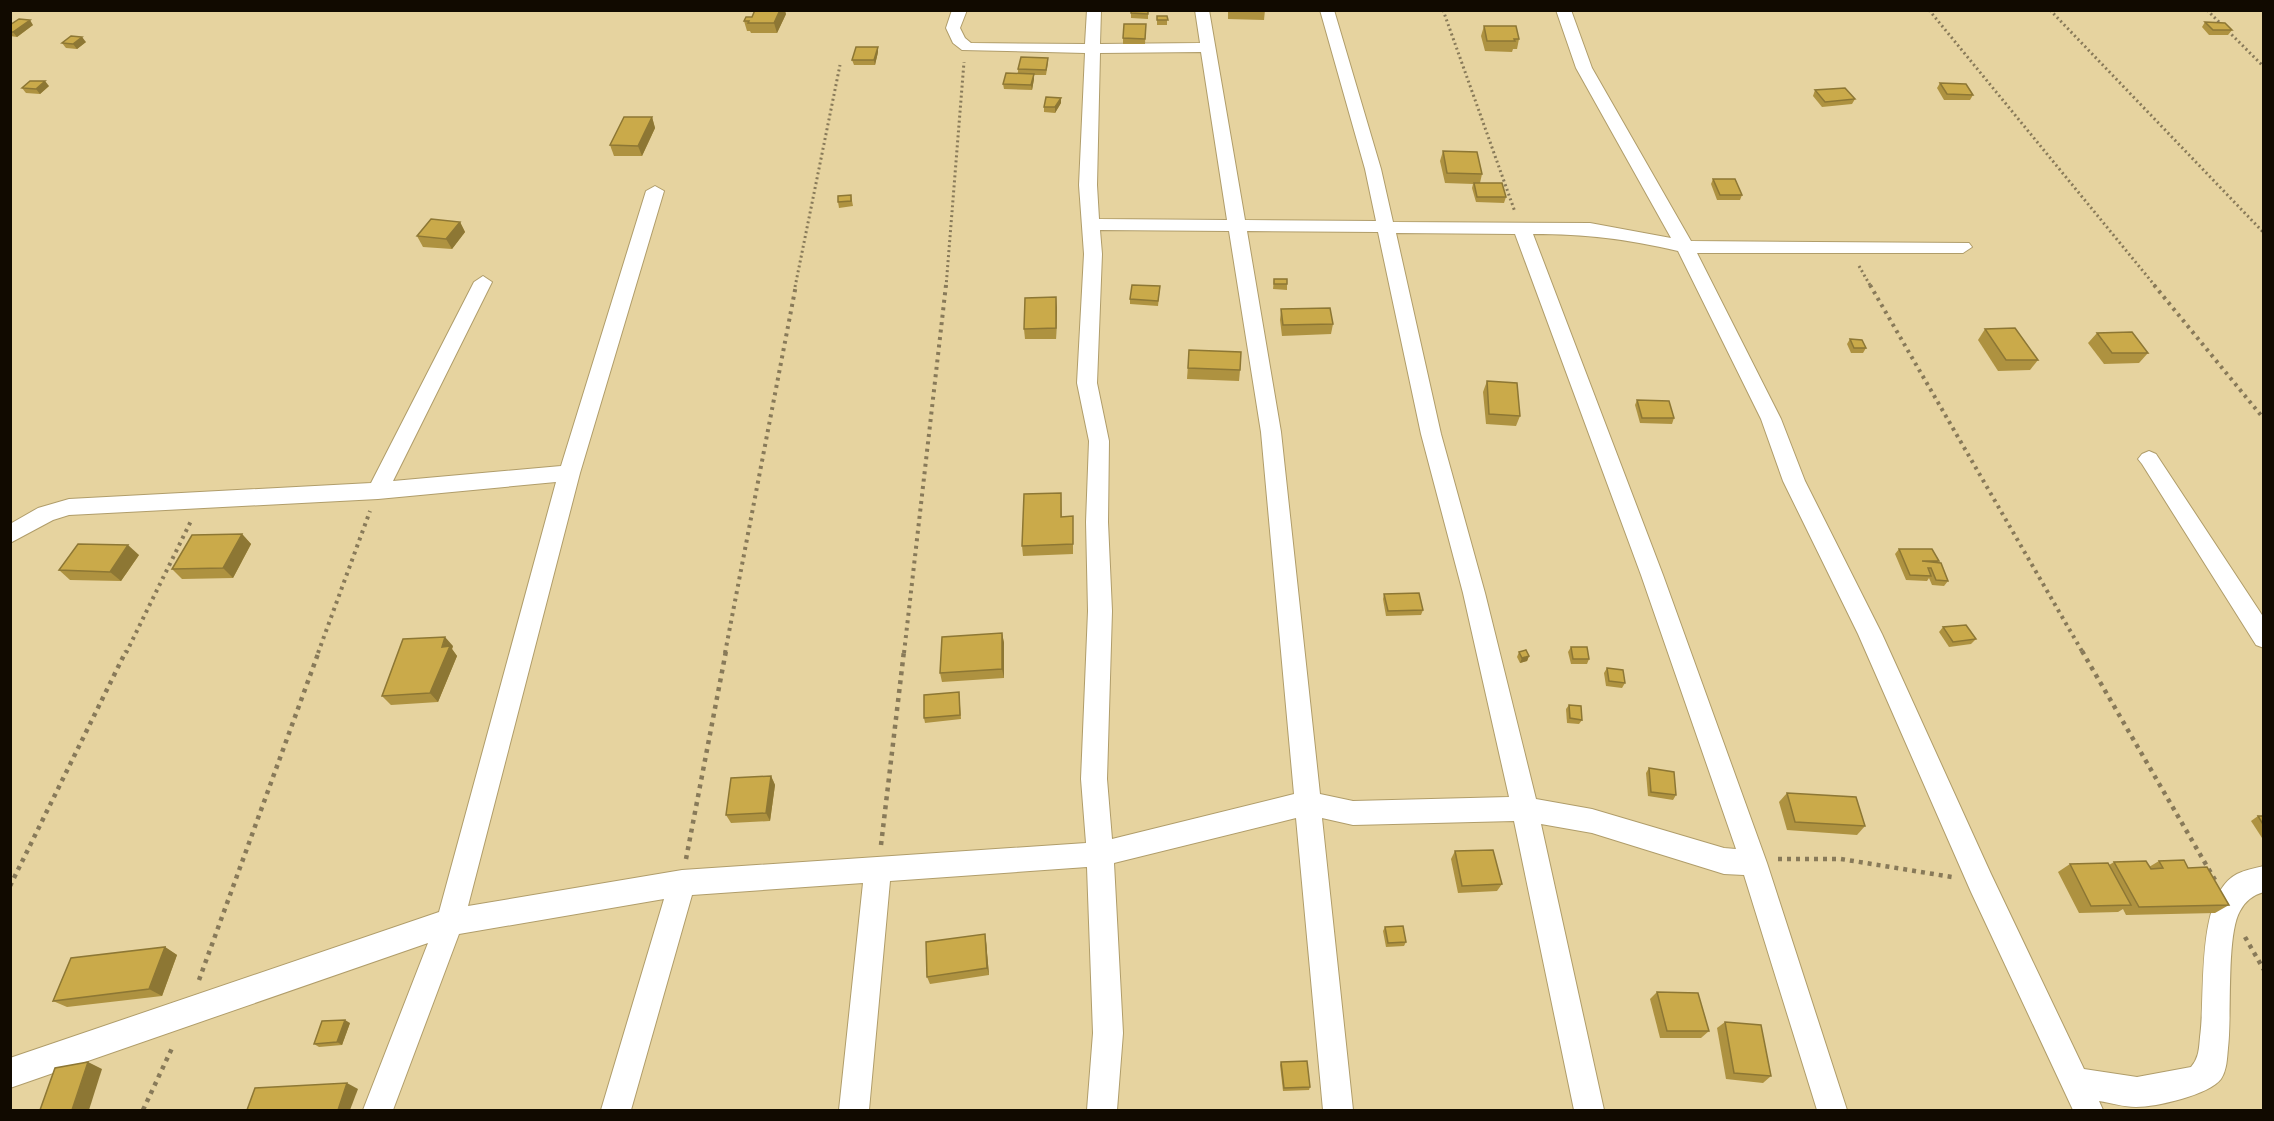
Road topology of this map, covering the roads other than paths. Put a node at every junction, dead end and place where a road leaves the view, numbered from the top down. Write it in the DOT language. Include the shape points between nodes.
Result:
graph roads {
  1 [pos="960,10"];
  2 [pos="1094,10"];
  3 [pos="1202,10"];
  4 [pos="1327,10"];
  5 [pos="1563,10"];
  6 [pos="1209,47"];
  7 [pos="1092,49"];
  8 [pos="655,191"];
  9 [pos="1091,224"];
  10 [pos="1386,225"];
  11 [pos="1239,227"];
  12 [pos="1522,229"];
  13 [pos="1684,247"];
  14 [pos="1963,248"];
  15 [pos="483,282"];
  16 [pos="2149,459"];
  17 [pos="569,473"];
  18 [pos="378,491"];
  19 [pos="10,535"];
  20 [pos="2264,638"];
  21 [pos="1308,803"];
  22 [pos="1526,809"];
  23 [pos="1100,854"];
  24 [pos="1754,863"];
  25 [pos="878,869"];
  26 [pos="2264,879"];
  27 [pos="682,883"];
  28 [pos="450,922"];
  29 [pos="10,1073"];
  30 [pos="2074,1082"];
  31 [pos="378,1110"];
  32 [pos="616,1110"];
  33 [pos="854,1110"];
  34 [pos="1102,1110"];
  35 [pos="1338,1110"];
  36 [pos="1589,1110"];
  37 [pos="1832,1110"];
  38 [pos="2088,1110"];
  1 -- 7 [label="street" via="953,28 966,47"];
  2 -- 7 [label="street"];
  3 -- 6 [label="street"];
  4 -- 10 [label="street"];
  5 -- 13 [label="street" via="1584,68"];
  6 -- 7 [label="street"];
  6 -- 11 [label="street"];
  7 -- 9 [label="street" via="1088,185"];
  8 -- 17 [label="street"];
  9 -- 11 [label="street"];
  9 -- 23 [label="street" via="1094,254 1087,383 1099,441 1100,611 1094,779"];
  10 -- 11 [label="street"];
  10 -- 12 [label="street"];
  10 -- 22 [label="street" via="1431,434"];
  11 -- 21 [label="street" via="1271,432"];
  12 -- 13 [label="street" via="1590,229"];
  12 -- 24 [label="street" via="1652,575"];
  13 -- 14 [label="street"];
  13 -- 30 [label="street" via="1771,419 1794,481 1870,634"];
  15 -- 18 [label="street"];
  16 -- 20 [label="street"];
  17 -- 18 [label="street"];
  17 -- 28 [label="street"];
  18 -- 19 [label="street" via="69,507 46,514"];
  21 -- 22 [label="street" via="1353,813"];
  21 -- 23 [label="street"];
  21 -- 35 [label="street"];
  22 -- 24 [label="street" via="1592,820 1724,861"];
  22 -- 36 [label="street"];
  23 -- 25 [label="street"];
  23 -- 34 [label="street" via="1108,1034"];
  24 -- 37 [label="street"];
  25 -- 27 [label="street"];
  25 -- 33 [label="street"];
  26 -- 30 [label="street" via="2244,884 2228,904 2218,945 2217,1020 2211,1068 2199,1080 2137,1092"];
  27 -- 28 [label="street"];
  27 -- 32 [label="street"];
  28 -- 29 [label="street"];
  28 -- 31 [label="street"];
  30 -- 38 [label="street"];
}
